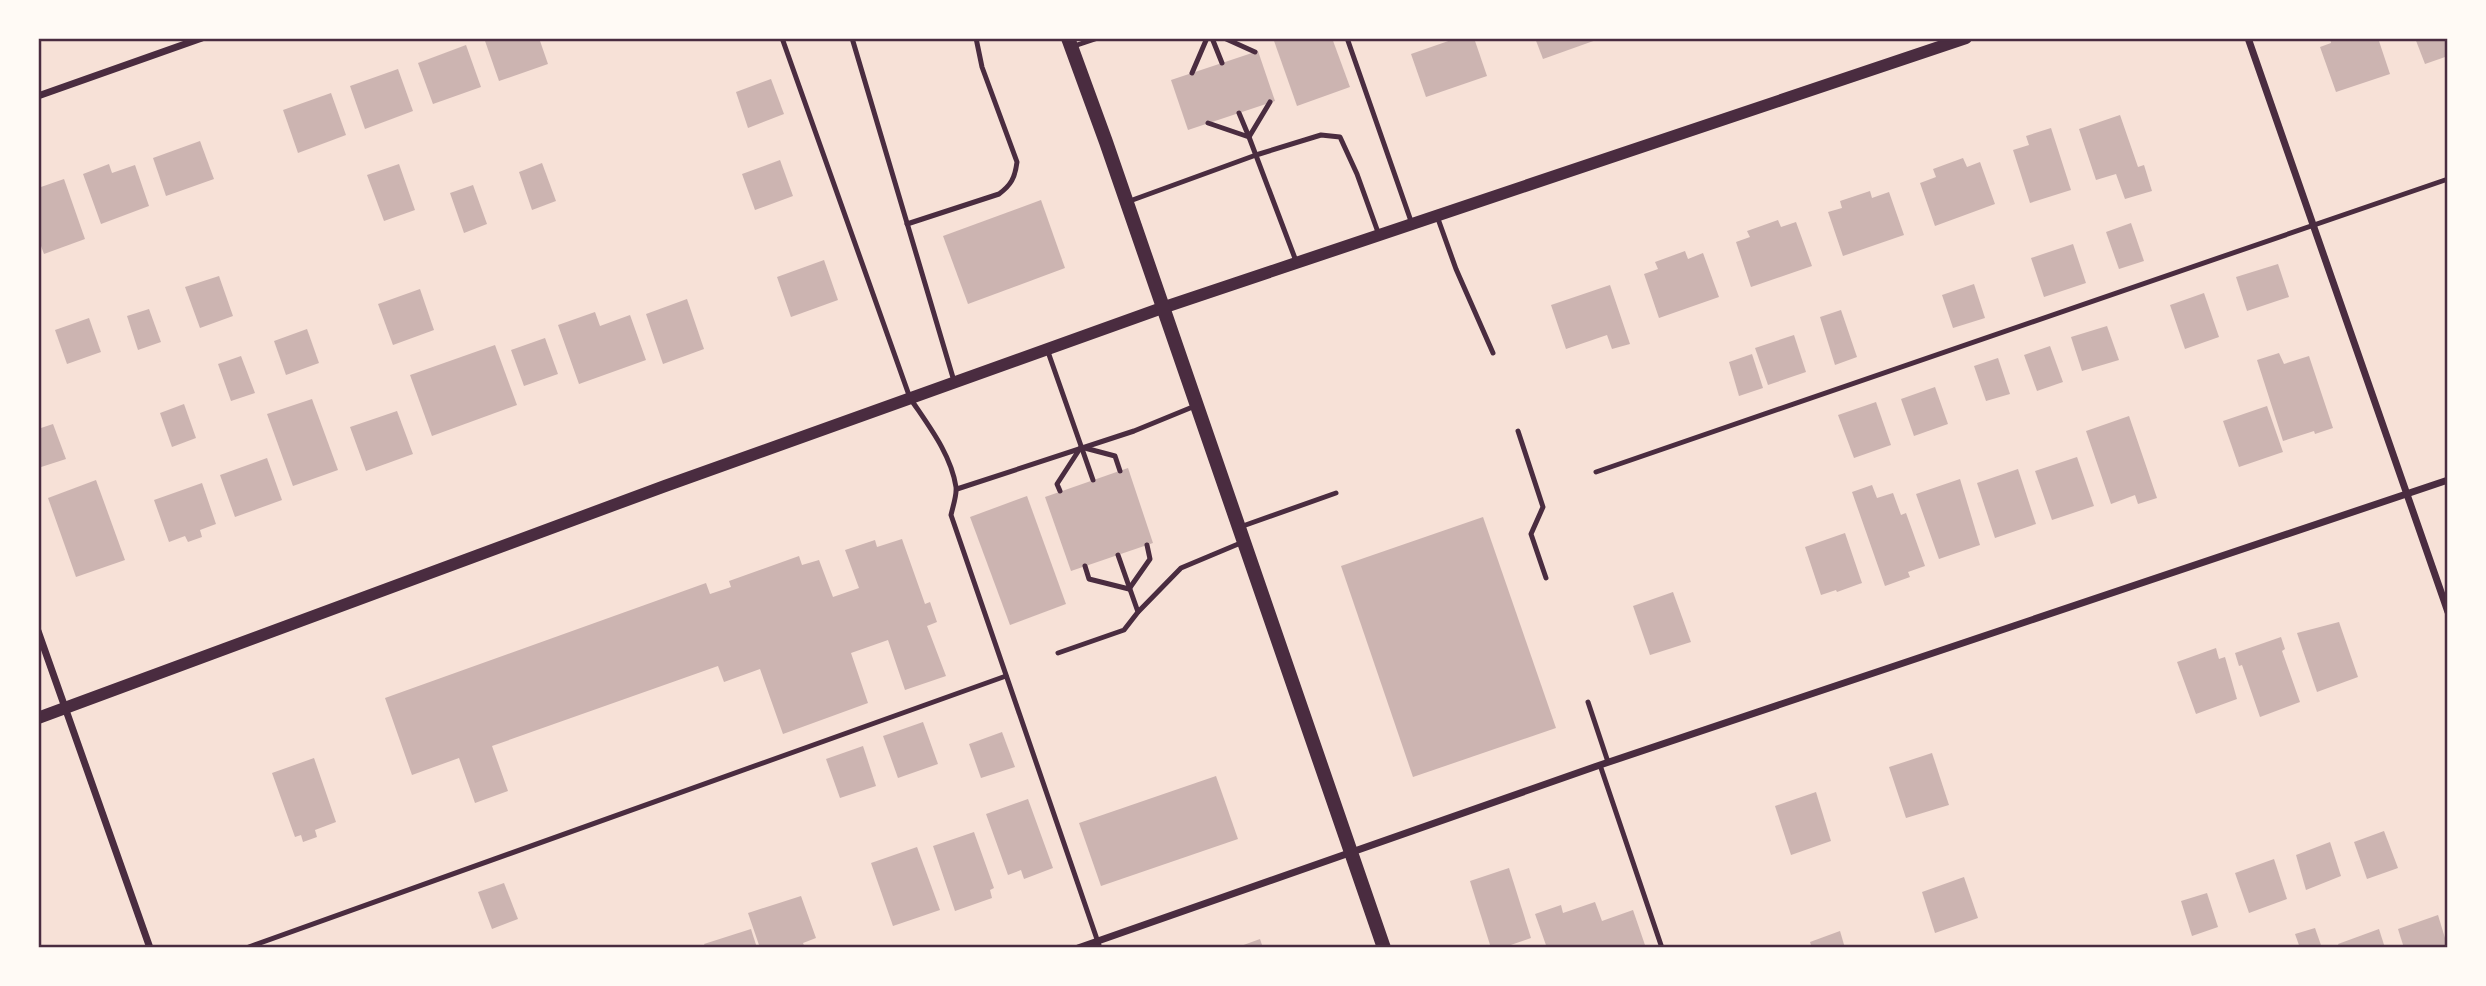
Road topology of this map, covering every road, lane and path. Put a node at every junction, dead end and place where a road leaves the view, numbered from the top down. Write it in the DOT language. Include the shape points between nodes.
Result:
graph roads {
  1 [pos="202,38"];
  2 [pos="782,38"];
  3 [pos="852,38"];
  4 [pos="976,38"];
  5 [pos="1098,38"];
  6 [pos="1210,38"];
  7 [pos="1224,38"];
  8 [pos="1347,38"];
  9 [pos="1966,38"];
  10 [pos="2248,38"];
  11 [pos="1069,43"];
  12 [pos="1255,52"];
  13 [pos="1222,63"];
  14 [pos="1192,73"];
  15 [pos="38,96"];
  16 [pos="1270,102"];
  17 [pos="1239,113"];
  18 [pos="1208,123"];
  19 [pos="1249,138"];
  20 [pos="1255,155"];
  21 [pos="2448,179"];
  22 [pos="1126,202"];
  23 [pos="1437,215"];
  24 [pos="907,224"];
  25 [pos="1412,224"];
  26 [pos="2313,225"];
  27 [pos="1379,235"];
  28 [pos="1297,263"];
  29 [pos="1162,308"];
  30 [pos="1047,349"];
  31 [pos="1493,353"];
  32 [pos="955,383"];
  33 [pos="910,398"];
  34 [pos="1196,405"];
  35 [pos="1518,431"];
  36 [pos="1081,447"];
  37 [pos="1120,471"];
  38 [pos="1596,472"];
  39 [pos="1093,480"];
  40 [pos="2448,480"];
  41 [pos="957,489"];
  42 [pos="1060,491"];
  43 [pos="1336,494"];
  44 [pos="2407,494"];
  45 [pos="1241,535"];
  46 [pos="1147,545"];
  47 [pos="1118,555"];
  48 [pos="1085,566"];
  49 [pos="1546,578"];
  50 [pos="1129,589"];
  51 [pos="1138,612"];
  52 [pos="2448,612"];
  53 [pos="38,631"];
  54 [pos="1058,653"];
  55 [pos="1006,676"];
  56 [pos="1588,702"];
  57 [pos="66,708"];
  58 [pos="38,718"];
  59 [pos="1604,763"];
  60 [pos="1350,851"];
  61 [pos="1099,944"];
  62 [pos="150,947"];
  63 [pos="246,947"];
  64 [pos="1078,947"];
  65 [pos="1384,947"];
  66 [pos="1662,947"];
  1 -- 15 [label="street"];
  2 -- 33 [label="lane"];
  3 -- 24 [label="lane"];
  4 -- 24 [label="lane" via="1017,162 1015,177 999,194"];
  5 -- 11 [label="lane"];
  6 -- 13 [label="lane"];
  6 -- 14 [label="lane"];
  7 -- 12 [label="lane"];
  8 -- 25 [label="lane"];
  9 -- 23 [label="street"];
  10 -- 26 [label="street"];
  11 -- 22 [label="main road"];
  16 -- 19 [label="lane"];
  17 -- 19 [label="lane"];
  18 -- 19 [label="lane"];
  19 -- 20 [label="lane"];
  20 -- 22 [label="lane"];
  20 -- 27 [label="lane" via="1321,135 1340,138"];
  20 -- 28 [label="lane"];
  21 -- 26 [label="lane"];
  22 -- 29 [label="main road"];
  23 -- 25 [label="street"];
  23 -- 31 [label="lane"];
  24 -- 32 [label="lane"];
  25 -- 27 [label="street"];
  26 -- 38 [label="lane"];
  26 -- 44 [label="street"];
  27 -- 28 [label="street"];
  28 -- 29 [label="street"];
  29 -- 30 [label="street"];
  29 -- 34 [label="main road"];
  30 -- 32 [label="street"];
  30 -- 36 [label="lane"];
  32 -- 33 [label="street"];
  33 -- 41 [label="lane" via="940,443"];
  33 -- 57 [label="street"];
  34 -- 36 [label="lane"];
  34 -- 45 [label="main road"];
  35 -- 49 [label="lane" via="1543,507 1531,534"];
  36 -- 37 [label="lane" via="1115,456"];
  36 -- 39 [label="lane"];
  36 -- 41 [label="lane"];
  36 -- 42 [label="lane" via="1057,484"];
  40 -- 44 [label="street"];
  41 -- 55 [label="lane" via="951,515"];
  43 -- 45 [label="lane"];
  44 -- 52 [label="street"];
  44 -- 59 [label="street"];
  45 -- 51 [label="lane" via="1181,568"];
  45 -- 60 [label="main road"];
  46 -- 50 [label="lane" via="1150,559"];
  47 -- 50 [label="lane"];
  48 -- 50 [label="lane" via="1088,579"];
  50 -- 51 [label="lane"];
  51 -- 54 [label="lane" via="1124,630"];
  53 -- 57 [label="street"];
  55 -- 61 [label="lane"];
  55 -- 63 [label="lane"];
  56 -- 59 [label="lane"];
  57 -- 58 [label="street"];
  57 -- 62 [label="street"];
  59 -- 60 [label="street"];
  59 -- 66 [label="lane"];
  60 -- 61 [label="street"];
  60 -- 65 [label="main road"];
  61 -- 64 [label="street"];
}
